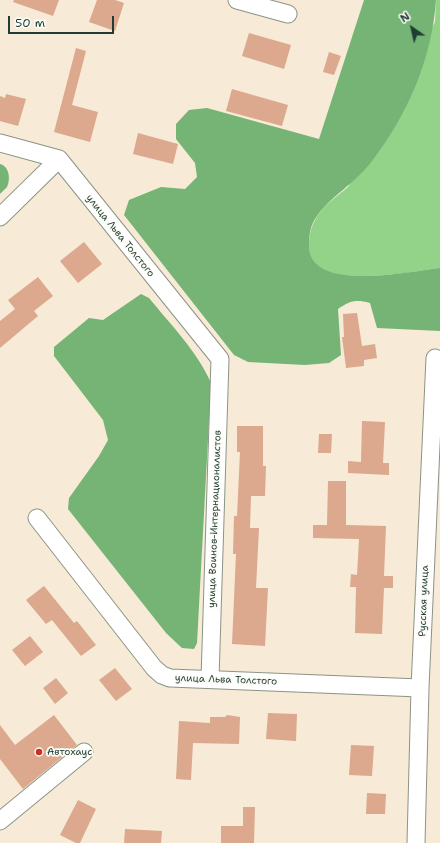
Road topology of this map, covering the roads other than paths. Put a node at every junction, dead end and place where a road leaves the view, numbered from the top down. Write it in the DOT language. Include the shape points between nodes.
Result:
graph roads {
  1 [pos="237,0"];
  2 [pos="288,14"];
  3 [pos="0,143"];
  4 [pos="59,159"];
  5 [pos="0,217"];
  6 [pos="435,358"];
  7 [pos="220,360"];
  8 [pos="37,518"];
  9 [pos="210,679"];
  10 [pos="420,688"];
  11 [pos="84,752"];
  12 [pos="0,821"];
  13 [pos="416,843"];
  1 -- 2 [label="street"];
  3 -- 4 [label="street"];
  4 -- 5 [label="street"];
  4 -- 7 [label="street, улица Льва Толстого"];
  6 -- 10 [label="street, Русская улица"];
  7 -- 9 [label="street, улица Воинов-Интернационалистов"];
  8 -- 9 [label="street, улица Льва Толстого" via="158,672 170,678"];
  9 -- 10 [label="street, улица Льва Толстого"];
  10 -- 13 [label="street, Русская улица"];
  11 -- 12 [label="street"];
}
